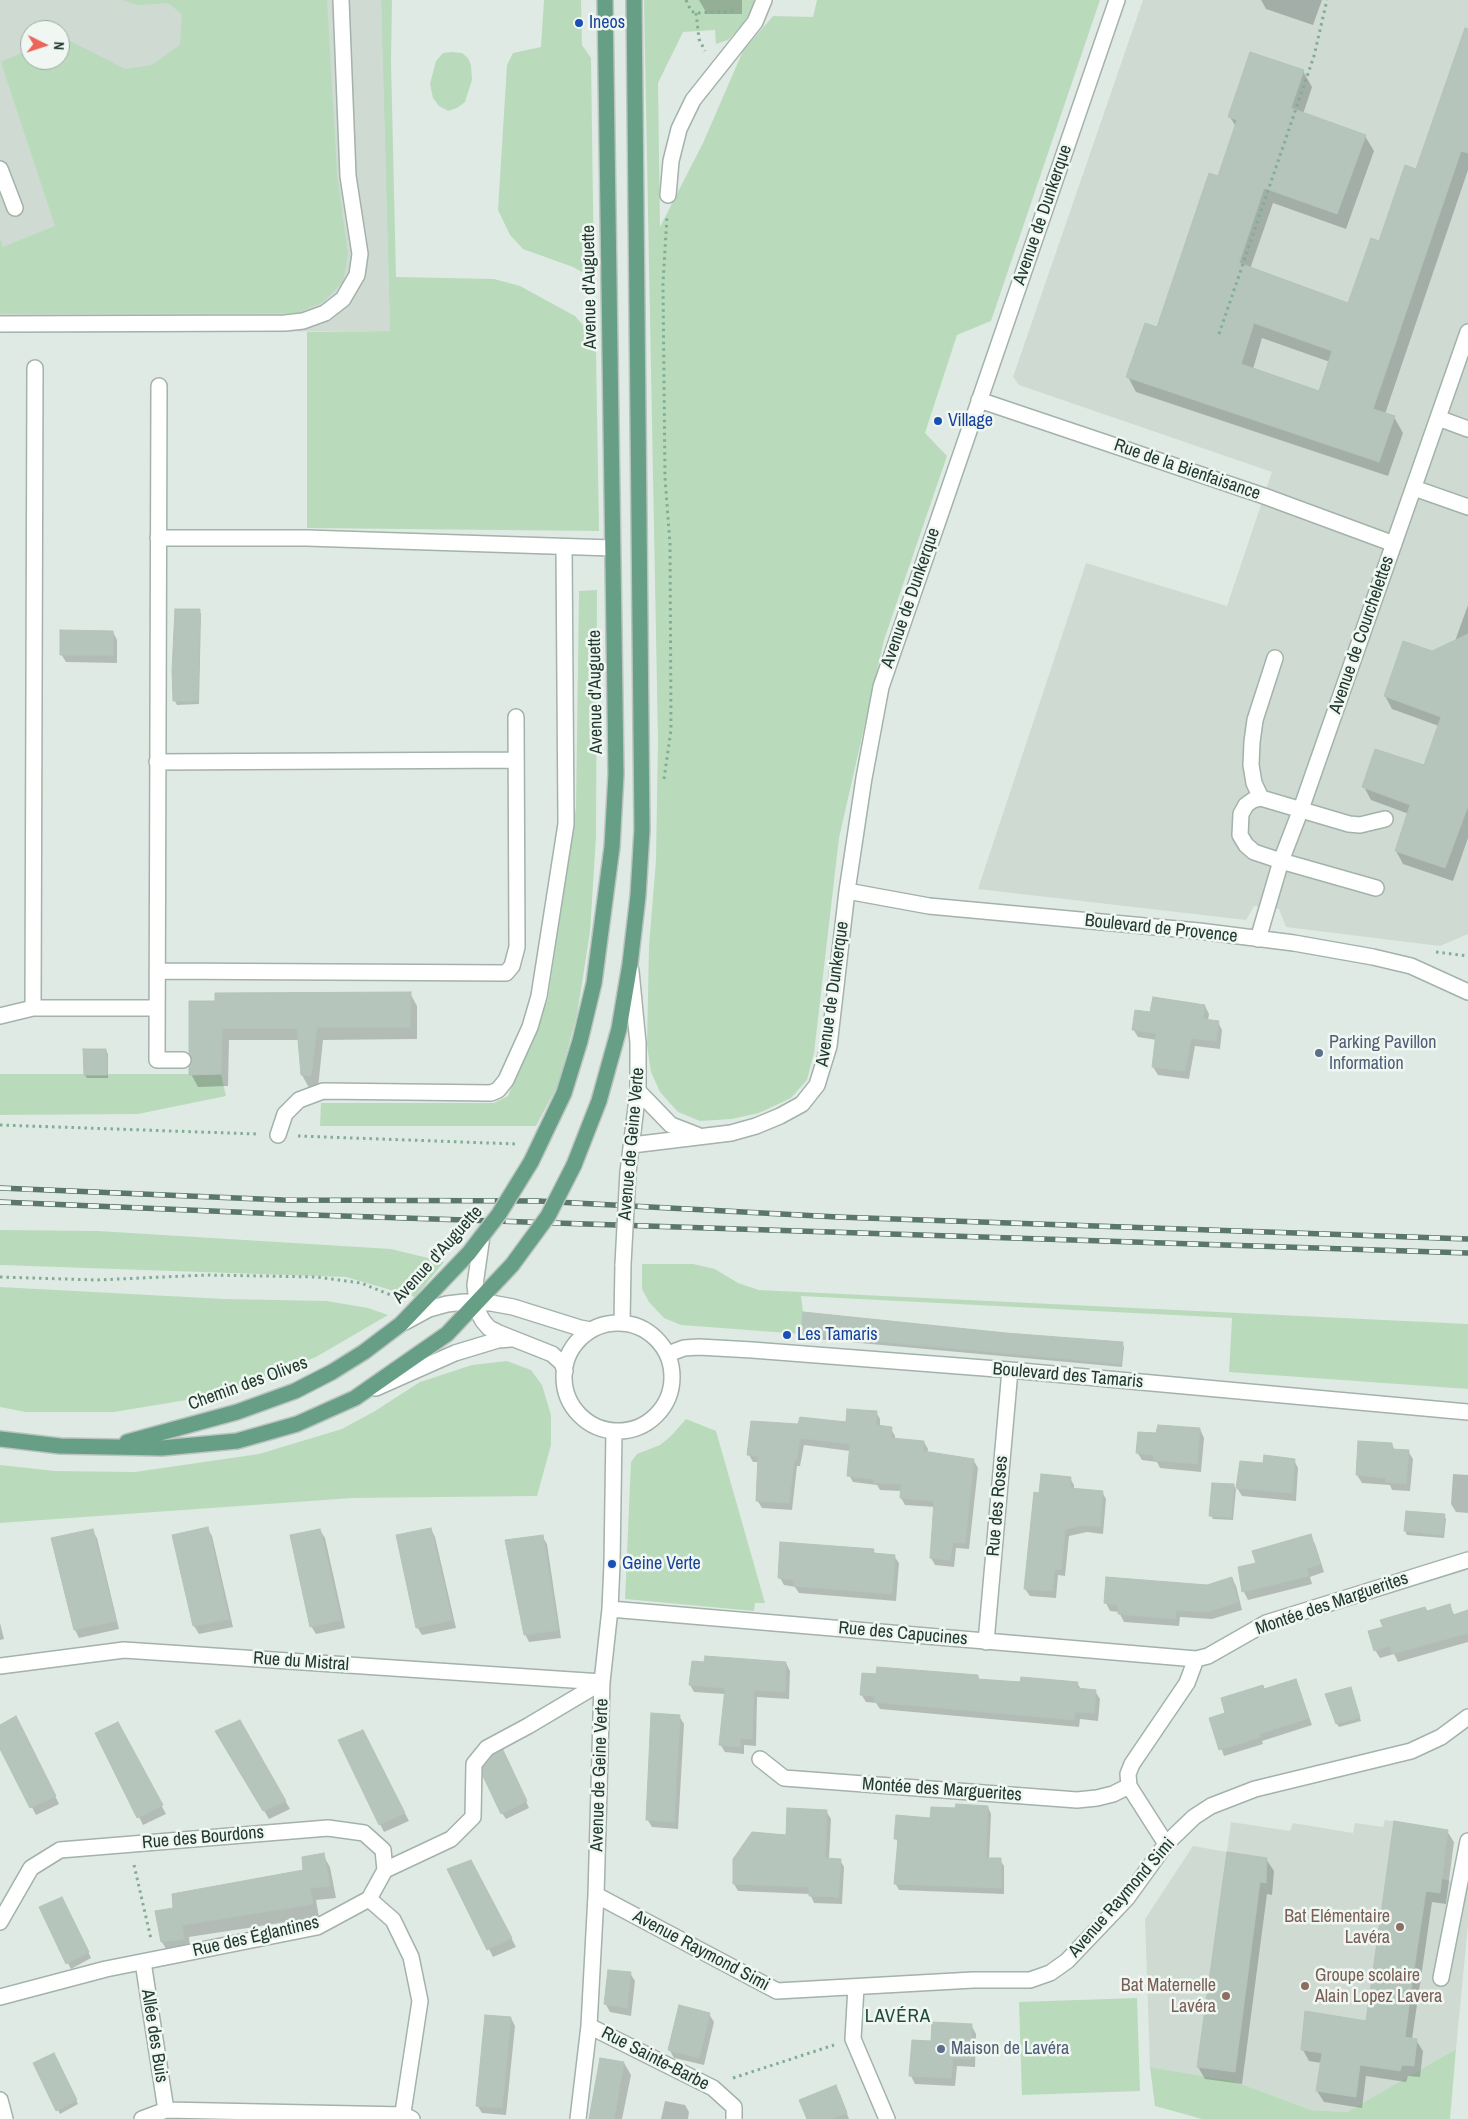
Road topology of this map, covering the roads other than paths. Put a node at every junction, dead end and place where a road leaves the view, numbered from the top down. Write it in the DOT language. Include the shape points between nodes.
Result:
graph roads {
  1 [pos="341,0"];
  2 [pos="605,0"];
  3 [pos="634,0"];
  4 [pos="764,0"];
  5 [pos="1117,0"];
  6 [pos="0,169"];
  7 [pos="668,195"];
  8 [pos="15,208"];
  9 [pos="0,324"];
  10 [pos="1468,332"];
  11 [pos="35,368"];
  12 [pos="159,386"];
  13 [pos="979,400"];
  14 [pos="1438,418"];
  15 [pos="1468,428"];
  16 [pos="1414,488"];
  17 [pos="1468,507"];
  18 [pos="158,538"];
  19 [pos="1394,544"];
  20 [pos="564,547"];
  21 [pos="612,548"];
  22 [pos="1275,658"];
  23 [pos="516,717"];
  24 [pos="516,760"];
  25 [pos="158,762"];
  26 [pos="1261,798"];
  27 [pos="1301,809"];
  28 [pos="1385,819"];
  29 [pos="1281,861"];
  30 [pos="1376,888"];
  31 [pos="847,891"];
  32 [pos="1258,939"];
  33 [pos="630,964"];
  34 [pos="157,971"];
  35 [pos="1468,992"];
  36 [pos="33,1008"];
  37 [pos="157,1008"];
  38 [pos="0,1016"];
  39 [pos="183,1060"];
  40 [pos="638,1092"];
  41 [pos="278,1135"];
  42 [pos="698,1136"];
  43 [pos="632,1146"];
  44 [pos="482,1236"];
  45 [pos="476,1302"];
  46 [pos="622,1323"];
  47 [pos="401,1324"];
  48 [pos="591,1330"];
  49 [pos="513,1339"];
  50 [pos="668,1354"];
  51 [pos="1010,1370"];
  52 [pos="565,1372"];
  53 [pos="355,1398"];
  54 [pos="1468,1412"];
  55 [pos="614,1431"];
  56 [pos="0,1439"];
  57 [pos="106,1448"];
  58 [pos="1468,1560"];
  59 [pos="610,1609"];
  60 [pos="986,1642"];
  61 [pos="1196,1659"];
  62 [pos="0,1666"];
  63 [pos="602,1682"];
  64 [pos="1468,1717"];
  65 [pos="760,1759"];
  66 [pos="1129,1786"];
  67 [pos="1468,1841"];
  68 [pos="1166,1844"];
  69 [pos="385,1870"];
  70 [pos="596,1895"];
  71 [pos="369,1899"];
  72 [pos="0,1922"];
  73 [pos="149,1961"];
  74 [pos="1441,1978"];
  75 [pos="856,1986"];
  76 [pos="0,1997"];
  77 [pos="589,2026"];
  78 [pos="0,2100"];
  79 [pos="166,2110"];
  80 [pos="406,2118"];
  81 [pos="6,2119"];
  82 [pos="142,2119"];
  83 [pos="578,2119"];
  84 [pos="734,2119"];
  85 [pos="886,2119"];
  1 -- 9 [label="street" via="348,176 360,254 358,275 343,299 325,313 285,323"];
  2 -- 21 [label="main road, Avenue d'Auguette"];
  3 -- 33 [label="main road" via="643,781 638,896"];
  4 -- 7 [label="street" via="755,22 693,100 679,129"];
  5 -- 13 [label="street, Avenue de Dunkerque"];
  6 -- 8 [label="street"];
  10 -- 14 [label="street, Avenue de Courchelettes"];
  11 -- 36 [label="street"];
  12 -- 18 [label="street"];
  13 -- 19 [label="street, Rue de la Bienfaisance" via="1264,496"];
  13 -- 31 [label="street, Avenue de Dunkerque" via="881,687"];
  14 -- 15 [label="street"];
  14 -- 16 [label="street, Avenue de Courchelettes"];
  16 -- 17 [label="street"];
  16 -- 19 [label="street, Avenue de Courchelettes"];
  18 -- 20 [label="street" via="307,538"];
  18 -- 25 [label="street"];
  19 -- 27 [label="street, Avenue de Courchelettes"];
  20 -- 21 [label="street"];
  20 -- 41 [label="street" via="566,824 539,996 530,1027 506,1080 491,1093 323,1091 299,1100 286,1114"];
  21 -- 44 [label="main road, Avenue d'Auguette, bridge" via="616,774 612,847 594,983 564,1093 531,1162"];
  22 -- 26 [label="street" via="1255,720 1252,742 1251,765"];
  23 -- 24 [label="street"];
  24 -- 25 [label="street"];
  24 -- 34 [label="street" via="517,947 512,966 506,973"];
  25 -- 34 [label="street"];
  26 -- 27 [label="street"];
  26 -- 29 [label="street" via="1246,805 1241,814 1240,835 1254,852"];
  27 -- 28 [label="street" via="1349,824"];
  27 -- 29 [label="street, Avenue de Courchelettes"];
  29 -- 30 [label="street"];
  29 -- 32 [label="street, Avenue de Courchelettes"];
  31 -- 32 [label="street, Boulevard de Provence" via="928,906"];
  31 -- 42 [label="street, Avenue de Dunkerque" via="829,1046 817,1085 802,1104 780,1116 731,1133"];
  32 -- 35 [label="street, Boulevard de Provence" via="1412,966"];
  33 -- 40 [label="street, Avenue de Geine Verte" via="638,1043"];
  33 -- 45 [label="main road, bridge" via="617,1038 599,1101 574,1165 548,1216 512,1265"];
  34 -- 37 [label="street"];
  36 -- 37 [label="street"];
  36 -- 38 [label="street"];
  37 -- 39 [label="street" via="157,1060"];
  40 -- 42 [label="street, Avenue de Dunkerque" via="671,1125"];
  40 -- 43 [label="street, Avenue de Geine Verte"];
  42 -- 43 [label="street, Avenue de Dunkerque"];
  43 -- 46 [label="street, Avenue de Geine Verte, bridge" via="628,1172"];
  44 -- 45 [label="street" via="475,1285"];
  44 -- 47 [label="main road, Avenue d'Auguette"];
  45 -- 47 [label="street, Chemin des Olives" via="429,1309"];
  45 -- 48 [label="street, Chemin des Olives" via="513,1307"];
  45 -- 49 [label="street" via="478,1312 489,1328"];
  45 -- 53 [label="main road, Chemin des Olives" via="447,1334"];
  46 -- 48 [label="street"];
  46 -- 50 [label="street" via="634,1324 650,1332"];
  47 -- 57 [label="main road, Chemin des Olives" via="348,1362 295,1391 237,1412"];
  48 -- 52 [label="street" via="579,1338 568,1353"];
  49 -- 52 [label="street" via="552,1354"];
  49 -- 53 [label="street, Chemin des Olives" via="498,1340 455,1353"];
  50 -- 51 [label="street, Boulevard des Tamaris" via="684,1348 715,1348"];
  50 -- 55 [label="street" via="672,1378 669,1396 660,1412 646,1423"];
  51 -- 54 [label="street, Boulevard des Tamaris"];
  51 -- 60 [label="street, Rue des Roses"];
  52 -- 55 [label="street" via="574,1407 586,1420"];
  53 -- 57 [label="main road, Chemin des Olives" via="297,1424 237,1441 162,1448"];
  55 -- 59 [label="street, Avenue de Geine Verte"];
  56 -- 57 [label="main road, Chemin des Olives"];
  58 -- 61 [label="street, Montée des Marguerites" via="1266,1623 1208,1656"];
  59 -- 60 [label="street, Rue des Capucines"];
  59 -- 63 [label="street, Avenue de Geine Verte"];
  60 -- 61 [label="street, Rue des Capucines"];
  61 -- 66 [label="street" via="1187,1683 1132,1764 1128,1774"];
  62 -- 63 [label="street, Rue du Mistral" via="124,1650"];
  63 -- 69 [label="street" via="487,1748 474,1764 472,1817 451,1840"];
  63 -- 70 [label="street, Avenue de Geine Verte"];
  64 -- 68 [label="street, Avenue Raymond Simi" via="1441,1737 1411,1751 1255,1789 1211,1806 1194,1817"];
  65 -- 66 [label="street, Montée des Marguerites" via="784,1778 1077,1800 1097,1798"];
  66 -- 68 [label="street"];
  67 -- 74 [label="street"];
  68 -- 75 [label="street, Avenue Raymond Simi" via="1127,1898 1067,1961 1050,1972 1030,1980"];
  69 -- 71 [label="street"];
  69 -- 72 [label="street, Rue des Bourdons" via="382,1850 364,1833 328,1828 60,1850 31,1868"];
  70 -- 75 [label="street, Avenue Raymond Simi" via="777,1991"];
  70 -- 77 [label="street, Avenue de Geine Verte"];
  71 -- 73 [label="street, Rue des Églantines" via="317,1927"];
  71 -- 80 [label="street" via="393,1920 411,1957 420,2001"];
  73 -- 76 [label="street, Rue des Églantines"];
  73 -- 79 [label="street, Allée des Buis"];
  75 -- 85 [label="street" via="853,2039"];
  77 -- 83 [label="street, Avenue de Geine Verte"];
  77 -- 84 [label="street, Rue Sainte-Barbe" via="713,2088 734,2107"];
  78 -- 81 [label="street"];
  79 -- 80 [label="street"];
  79 -- 82 [label="street"];
}
